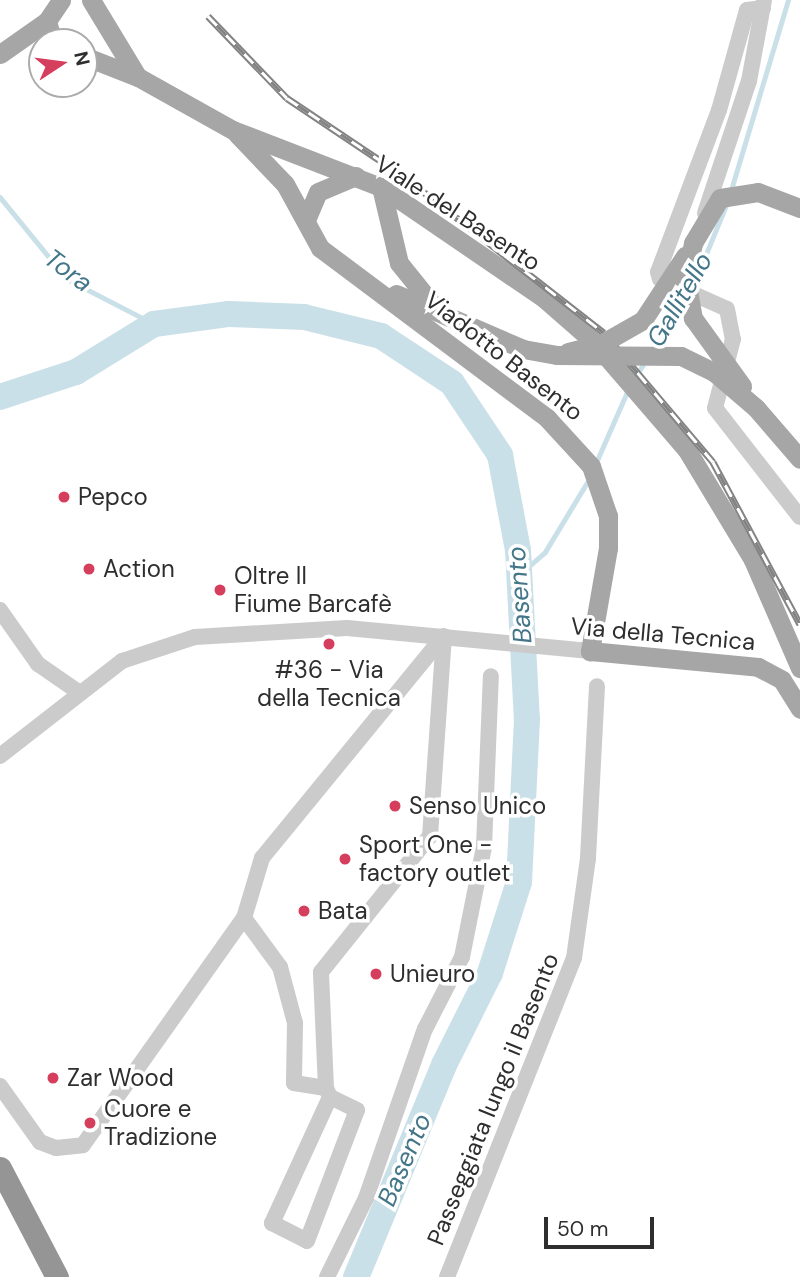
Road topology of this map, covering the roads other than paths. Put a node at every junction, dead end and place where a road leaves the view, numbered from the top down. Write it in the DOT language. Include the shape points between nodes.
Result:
graph roads {
  1 [pos="91,0"];
  2 [pos="764,4"];
  3 [pos="53,7"];
  4 [pos="105,27"];
  5 [pos="53,28"];
  6 [pos="98,43"];
  7 [pos="28,49"];
  8 [pos="7,51"];
  9 [pos="98,60"];
  10 [pos="138,77"];
  11 [pos="233,130"];
  12 [pos="356,176"];
  13 [pos="382,187"];
  14 [pos="800,208"];
  15 [pos="705,214"];
  16 [pos="306,220"];
  17 [pos="693,243"];
  18 [pos="372,285"];
  19 [pos="441,311"];
  20 [pos="557,355"];
  21 [pos="756,408"];
  22 [pos="800,459"];
  23 [pos="799,518"];
  24 [pos="0,610"];
  25 [pos="784,630"];
  26 [pos="444,636"];
  27 [pos="590,651"];
  28 [pos="800,668"];
  29 [pos="772,671"];
  30 [pos="491,676"];
  31 [pos="597,686"];
  32 [pos="77,691"];
  33 [pos="800,709"];
  34 [pos="0,756"];
  35 [pos="244,918"];
  36 [pos="0,1086"];
  37 [pos="328,1093"];
  38 [pos="0,1168"];
  39 [pos="0,1198"];
  40 [pos="42,1277"];
  41 [pos="57,1277"];
  42 [pos="327,1277"];
  43 [pos="447,1277"];
  1 -- 4 [label="main road"];
  2 -- 15 [label="street" via="738,116"];
  2 -- 23 [label="street, bridge" via="747,9 719,110 658,272 666,282 719,303 733,322 715,408"];
  3 -- 5 [label="main road"];
  3 -- 8 [label="main road"];
  4 -- 6 [label="main road"];
  4 -- 10 [label="main road"];
  7 -- 8 [label="main road"];
  9 -- 10 [label="main road, Viale del Basento"];
  10 -- 11 [label="main road, Viale del Basento"];
  11 -- 12 [label="main road, Viale del Basento"];
  11 -- 16 [label="main road, Viale del Basento" via="285,184"];
  12 -- 13 [label="main road, Viale del Basento"];
  12 -- 16 [label="main road" via="318,191"];
  13 -- 19 [label="main road" via="399,264"];
  13 -- 25 [label="main road, Viale del Basento, bridge" via="493,258 594,342 665,420 729,516"];
  14 -- 15 [label="main road" via="758,192 720,198"];
  15 -- 17 [label="main road"];
  16 -- 18 [label="main road, Viadotto Basento" via="320,248"];
  17 -- 20 [label="main road, bridge" via="643,320 601,344"];
  17 -- 21 [label="main road, bridge" via="686,279 693,318"];
  18 -- 19 [label="main road"];
  18 -- 27 [label="main road, Viadotto Basento" via="547,418 591,466 608,516 608,548"];
  19 -- 20 [label="main road" via="523,349"];
  20 -- 21 [label="main road, bridge" via="681,356 714,372"];
  21 -- 22 [label="main road"];
  24 -- 32 [label="street" via="38,664"];
  25 -- 28 [label="main road, Viale del Basento"];
  25 -- 29 [label="main road, Via della Tecnica" via="785,663"];
  26 -- 27 [label="street, Via della Tecnica"];
  26 -- 32 [label="street, Via della Tecnica" via="284,628 195,637 122,661"];
  26 -- 35 [label="street" via="262,858"];
  26 -- 37 [label="street" via="435,820 321,972"];
  27 -- 29 [label="main road, Via della Tecnica"];
  29 -- 33 [label="main road, Via della Tecnica"];
  30 -- 42 [label="street" via="484,847 462,957 425,1029 366,1198"];
  31 -- 43 [label="street, Passeggiata lungo il Basento" via="588,858 574,958"];
  32 -- 34 [label="street, Via della Tecnica"];
  35 -- 36 [label="street" via="83,1145 56,1149 40,1142"];
  35 -- 37 [label="street" via="280,967 295,1023 294,1083"];
  37 -- 37 [label="street" via="272,1223 307,1241 357,1110"];
  38 -- 41 [label="highway"];
  39 -- 40 [label="highway"];
}
